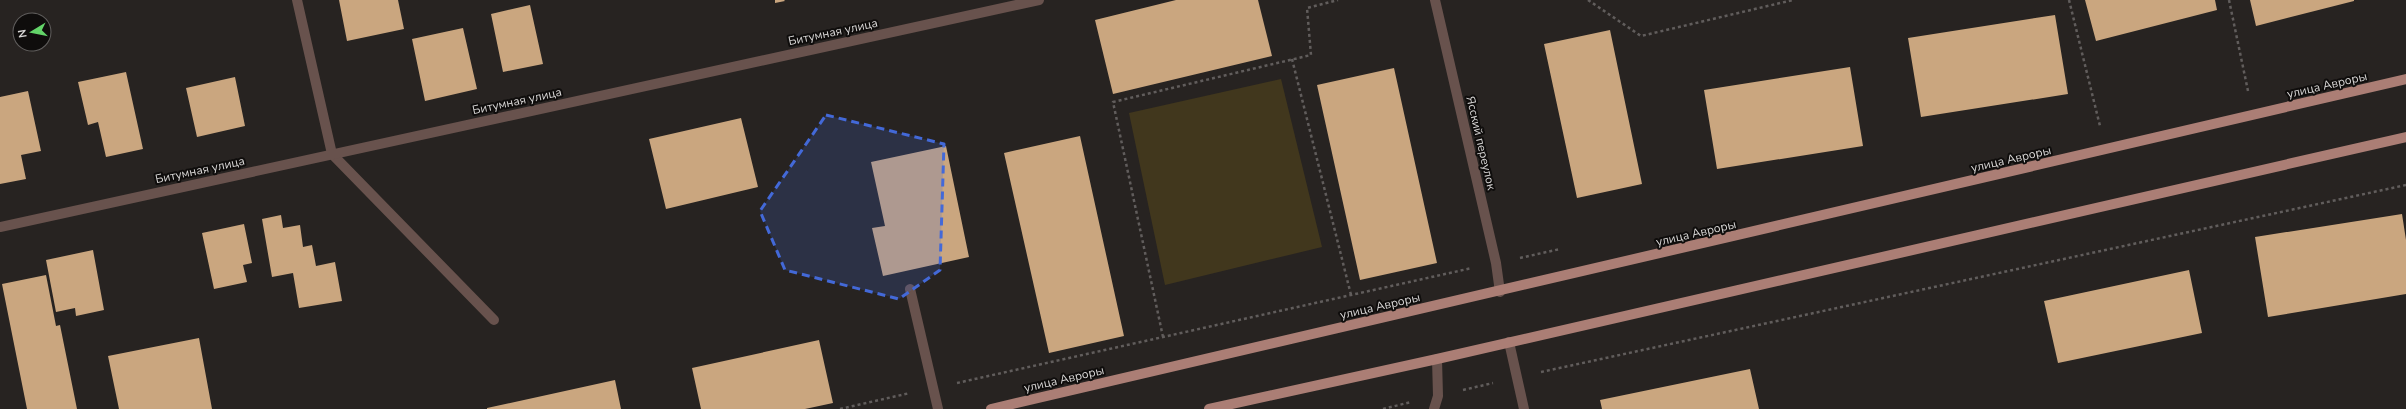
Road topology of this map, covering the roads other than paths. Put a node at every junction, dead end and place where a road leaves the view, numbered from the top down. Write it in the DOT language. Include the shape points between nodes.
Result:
graph roads {
  1 [pos="297,0"];
  2 [pos="1039,0"];
  3 [pos="1435,0"];
  4 [pos="2406,79"];
  5 [pos="2406,137"];
  6 [pos="332,154"];
  7 [pos="0,227"];
  8 [pos="910,288"];
  9 [pos="1500,292"];
  10 [pos="494,320"];
  11 [pos="1509,342"];
  12 [pos="1437,359"];
  13 [pos="938,409"];
  14 [pos="991,409"];
  15 [pos="1209,409"];
  16 [pos="1434,409"];
  17 [pos="1524,409"];
  1 -- 6 [label="street"];
  2 -- 6 [label="street, Битумная улица"];
  3 -- 9 [label="street, Ясский переулок" via="1494,255"];
  4 -- 9 [label="main road, улица Авроры"];
  5 -- 11 [label="main road"];
  6 -- 7 [label="street, Битумная улица"];
  6 -- 10 [label="street"];
  8 -- 13 [label="street"];
  9 -- 14 [label="main road, улица Авроры"];
  11 -- 12 [label="main road"];
  11 -- 17 [label="street"];
  12 -- 15 [label="main road"];
  12 -- 16 [label="street" via="1438,396"];
}
